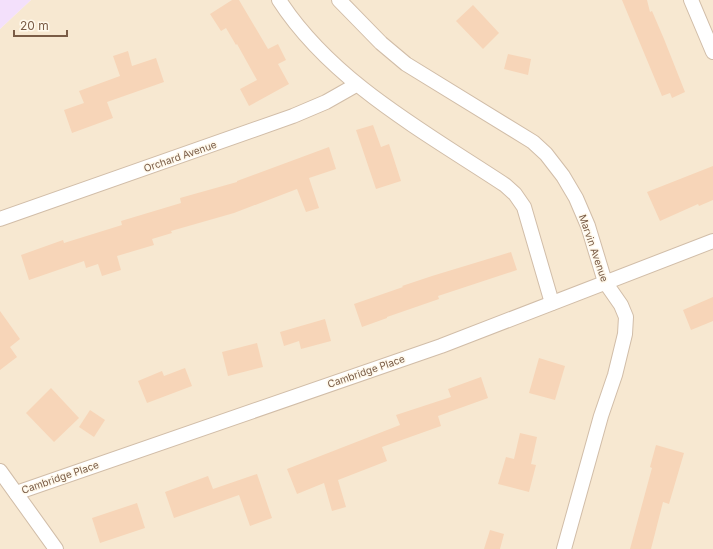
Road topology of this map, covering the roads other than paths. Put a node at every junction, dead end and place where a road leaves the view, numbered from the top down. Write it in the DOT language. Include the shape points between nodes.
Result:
graph roads {
  1 [pos="279,0"];
  2 [pos="339,0"];
  3 [pos="691,0"];
  4 [pos="713,52"];
  5 [pos="356,85"];
  6 [pos="0,219"];
  7 [pos="713,241"];
  8 [pos="605,282"];
  9 [pos="552,302"];
  10 [pos="0,471"];
  11 [pos="16,493"];
  12 [pos="56,549"];
  13 [pos="564,549"];
  1 -- 5 [label="street" via="322,54"];
  2 -- 8 [label="street, Marvin Avenue" via="381,44 406,64 533,142 546,154 576,198 588,226"];
  3 -- 4 [label="street"];
  5 -- 6 [label="street, Orchard Avenue" via="326,102 293,116"];
  5 -- 9 [label="street" via="515,194 524,207"];
  7 -- 8 [label="street, Cambridge Place"];
  8 -- 9 [label="street, Cambridge Place"];
  8 -- 13 [label="street, Marvin Avenue" via="626,317 625,334"];
  9 -- 11 [label="street, Cambridge Place" via="440,346"];
  10 -- 11 [label="street"];
  11 -- 12 [label="street"];
}
